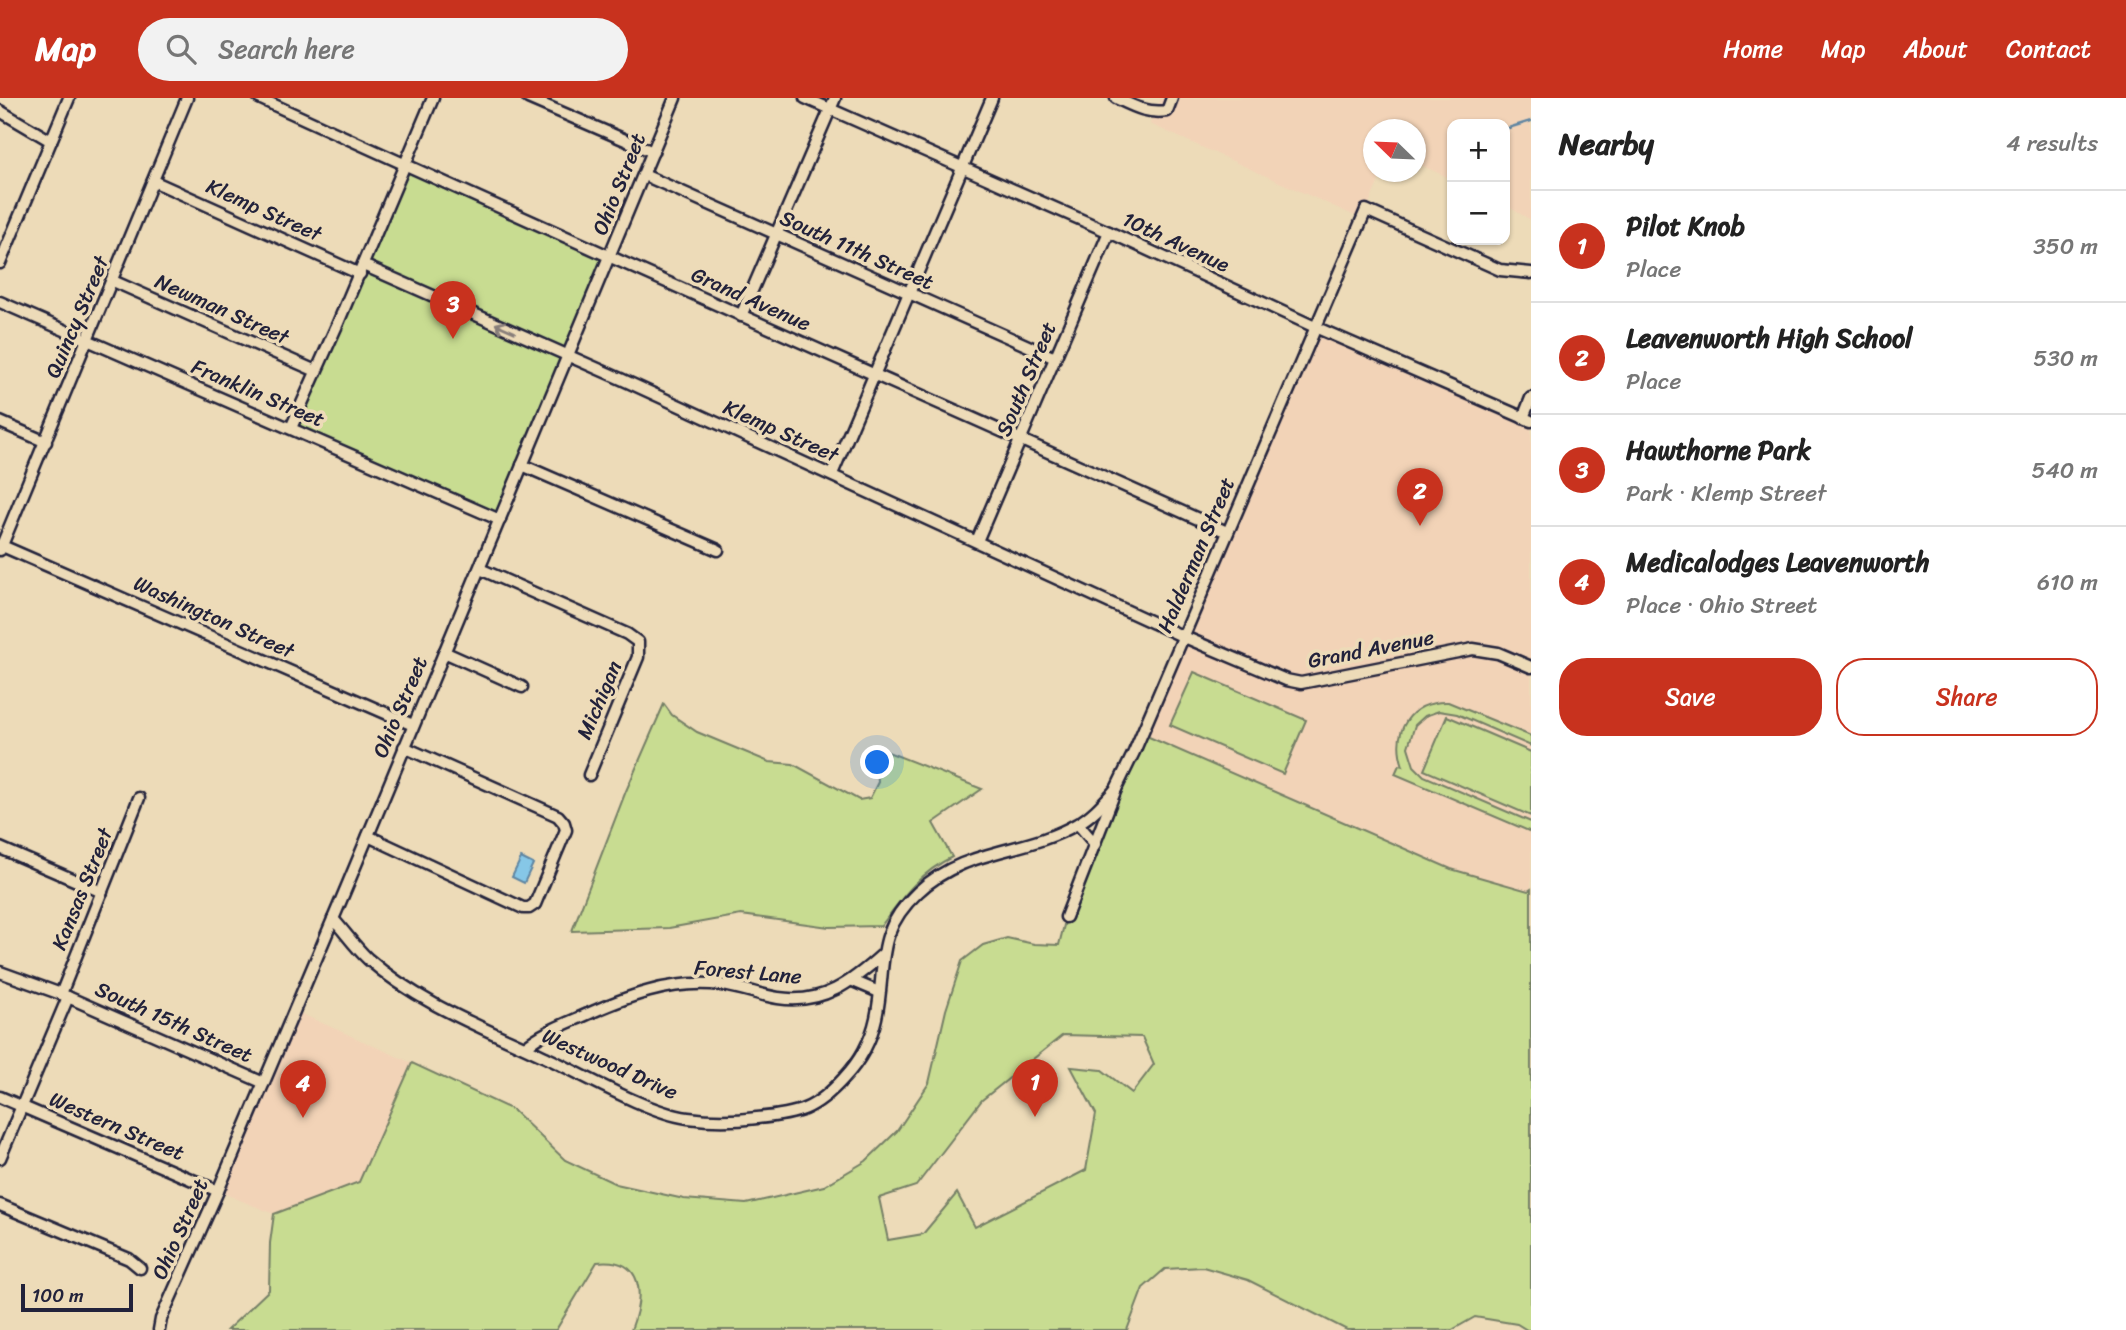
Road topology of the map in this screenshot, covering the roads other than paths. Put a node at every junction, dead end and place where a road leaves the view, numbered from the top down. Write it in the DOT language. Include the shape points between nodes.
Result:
graph roads {
  1 [pos="69,98"];
  2 [pos="187,98"];
  3 [pos="259,98"];
  4 [pos="433,98"];
  5 [pos="527,98"];
  6 [pos="675,98"];
  7 [pos="805,98"];
  8 [pos="835,98"];
  9 [pos="992,98"];
  10 [pos="1116,98"];
  11 [pos="1172,98"];
  12 [pos="830,109"];
  13 [pos="0,111"];
  14 [pos="51,141"];
  15 [pos="653,152"];
  16 [pos="406,165"];
  17 [pos="962,167"];
  18 [pos="644,175"];
  19 [pos="153,181"];
  20 [pos="1109,232"];
  21 [pos="776,235"];
  22 [pos="609,258"];
  23 [pos="0,263"];
  24 [pos="361,269"];
  25 [pos="1531,272"];
  26 [pos="113,281"];
  27 [pos="910,294"];
  28 [pos="0,302"];
  29 [pos="741,316"];
  30 [pos="1315,327"];
  31 [pos="87,340"];
  32 [pos="568,356"];
  33 [pos="1055,358"];
  34 [pos="316,371"];
  35 [pos="876,374"];
  36 [pos="1531,398"];
  37 [pos="1527,419"];
  38 [pos="0,422"];
  39 [pos="291,428"];
  40 [pos="1021,440"];
  41 [pos="46,442"];
  42 [pos="522,465"];
  43 [pos="832,474"];
  44 [pos="500,520"];
  45 [pos="1227,532"];
  46 [pos="977,541"];
  47 [pos="1,547"];
  48 [pos="718,550"];
  49 [pos="480,569"];
  50 [pos="1182,636"];
  51 [pos="444,652"];
  52 [pos="1531,667"];
  53 [pos="522,687"];
  54 [pos="413,725"];
  55 [pos="404,747"];
  56 [pos="589,775"];
  57 [pos="1116,789"];
  58 [pos="139,798"];
  59 [pos="1078,824"];
  60 [pos="368,836"];
  61 [pos="1095,844"];
  62 [pos="0,848"];
  63 [pos="102,892"];
  64 [pos="1066,917"];
  65 [pos="333,919"];
  66 [pos="883,954"];
  67 [pos="0,972"];
  68 [pos="853,981"];
  69 [pos="879,992"];
  70 [pos="64,995"];
  71 [pos="524,1047"];
  72 [pos="264,1083"];
  73 [pos="0,1097"];
  74 [pos="22,1107"];
  75 [pos="0,1158"];
  76 [pos="218,1191"];
  77 [pos="0,1205"];
  78 [pos="140,1268"];
  79 [pos="159,1330"];
  1 -- 14 [label="street"];
  2 -- 19 [label="street, Quincy Street"];
  3 -- 16 [label="street, Grand Avenue"];
  4 -- 16 [label="street"];
  5 -- 15 [label="street"];
  6 -- 15 [label="street, Ohio Street"];
  7 -- 12 [label="street, 10th Avenue"];
  8 -- 12 [label="street"];
  9 -- 17 [label="street"];
  10 -- 11 [label="street" via="1158,112 1167,111"];
  12 -- 17 [label="street, 10th Avenue"];
  12 -- 21 [label="street"];
  13 -- 14 [label="street"];
  14 -- 23 [label="street"];
  15 -- 18 [label="street, Ohio Street"];
  16 -- 22 [label="street, Grand Avenue"];
  16 -- 24 [label="street"];
  17 -- 20 [label="street, 10th Avenue"];
  17 -- 27 [label="street"];
  18 -- 21 [label="street, South 11th Street"];
  18 -- 22 [label="street, Ohio Street"];
  19 -- 24 [label="street, Klemp Street"];
  19 -- 26 [label="street, Quincy Street"];
  20 -- 30 [label="street, 10th Avenue"];
  20 -- 33 [label="street, South Street"];
  21 -- 27 [label="street, South 11th Street"];
  21 -- 29 [label="street"];
  22 -- 29 [label="street, Grand Avenue"];
  22 -- 32 [label="street, Ohio Street"];
  32 -- 24 [label="street, Klemp Street, one-way"];
  24 -- 34 [label="street"];
  25 -- 30 [label="street, Halderman Street" via="1500,271 1366,211"];
  26 -- 31 [label="street, Quincy Street"];
  26 -- 34 [label="street, Newman Street"];
  27 -- 33 [label="street, South 11th Street"];
  27 -- 35 [label="street"];
  28 -- 31 [label="street, Franklin Street"];
  29 -- 35 [label="street, Grand Avenue"];
  30 -- 37 [label="street, 10th Avenue"];
  30 -- 45 [label="street, Halderman Street"];
  31 -- 39 [label="street, Franklin Street"];
  31 -- 41 [label="street, Quincy Street"];
  32 -- 42 [label="street, Ohio Street"];
  32 -- 43 [label="street, Klemp Street"];
  33 -- 40 [label="street, South Street"];
  34 -- 39 [label="street"];
  35 -- 40 [label="street, Grand Avenue"];
  35 -- 43 [label="street"];
  36 -- 37 [label="street"];
  38 -- 41 [label="street"];
  39 -- 44 [label="street, Franklin Street"];
  40 -- 45 [label="street, Grand Avenue"];
  40 -- 46 [label="street, South Street"];
  41 -- 47 [label="street, Quincy Street"];
  42 -- 44 [label="street, Ohio Street"];
  42 -- 48 [label="street"];
  43 -- 46 [label="street, Klemp Street"];
  44 -- 49 [label="street, Ohio Street"];
  45 -- 50 [label="street, Halderman Street"];
  46 -- 50 [label="street, Klemp Street"];
  47 -- 54 [label="street, Washington Street"];
  49 -- 51 [label="street, Ohio Street"];
  49 -- 56 [label="street, Michigan" via="635,640 638,657"];
  50 -- 52 [label="street, Grand Avenue" via="1301,683 1474,649"];
  50 -- 57 [label="street, Halderman Street"];
  51 -- 53 [label="street"];
  51 -- 54 [label="street, Ohio Street"];
  54 -- 55 [label="street, Ohio Street"];
  55 -- 60 [label="street, Ohio Street"];
  55 -- 60 [label="street" via="558,817 566,830 535,904 529,908"];
  57 -- 59 [label="street, Westwood Drive"];
  57 -- 61 [label="street, Halderman Street"];
  58 -- 63 [label="street, Kansas Street"];
  59 -- 61 [label="street"];
  59 -- 66 [label="street, Westwood Drive" via="956,865 931,880 892,926"];
  60 -- 65 [label="street, Ohio Street"];
  61 -- 64 [label="street, Halderman Street"];
  62 -- 63 [label="street"];
  63 -- 70 [label="street, Kansas Street"];
  65 -- 71 [label="street, Westwood Drive" via="367,958 391,976"];
  65 -- 72 [label="street, Ohio Street"];
  66 -- 68 [label="street, Forest Lane"];
  66 -- 69 [label="street, Westwood Drive"];
  67 -- 70 [label="street, South 15th Street"];
  68 -- 69 [label="street"];
  68 -- 71 [label="street, Forest Lane" via="796,1000 720,985 659,988 540,1034"];
  69 -- 71 [label="street, Westwood Drive" via="874,1026 860,1059 817,1104 789,1115 730,1121 686,1118 646,1105"];
  70 -- 72 [label="street, South 15th Street"];
  70 -- 74 [label="street, Kansas Street"];
  72 -- 76 [label="street, Ohio Street"];
  73 -- 74 [label="street, Western Street"];
  74 -- 75 [label="street, Kansas Street"];
  74 -- 76 [label="street, Western Street"];
  76 -- 79 [label="street, Ohio Street"];
  77 -- 78 [label="street" via="129,1259"];
}
